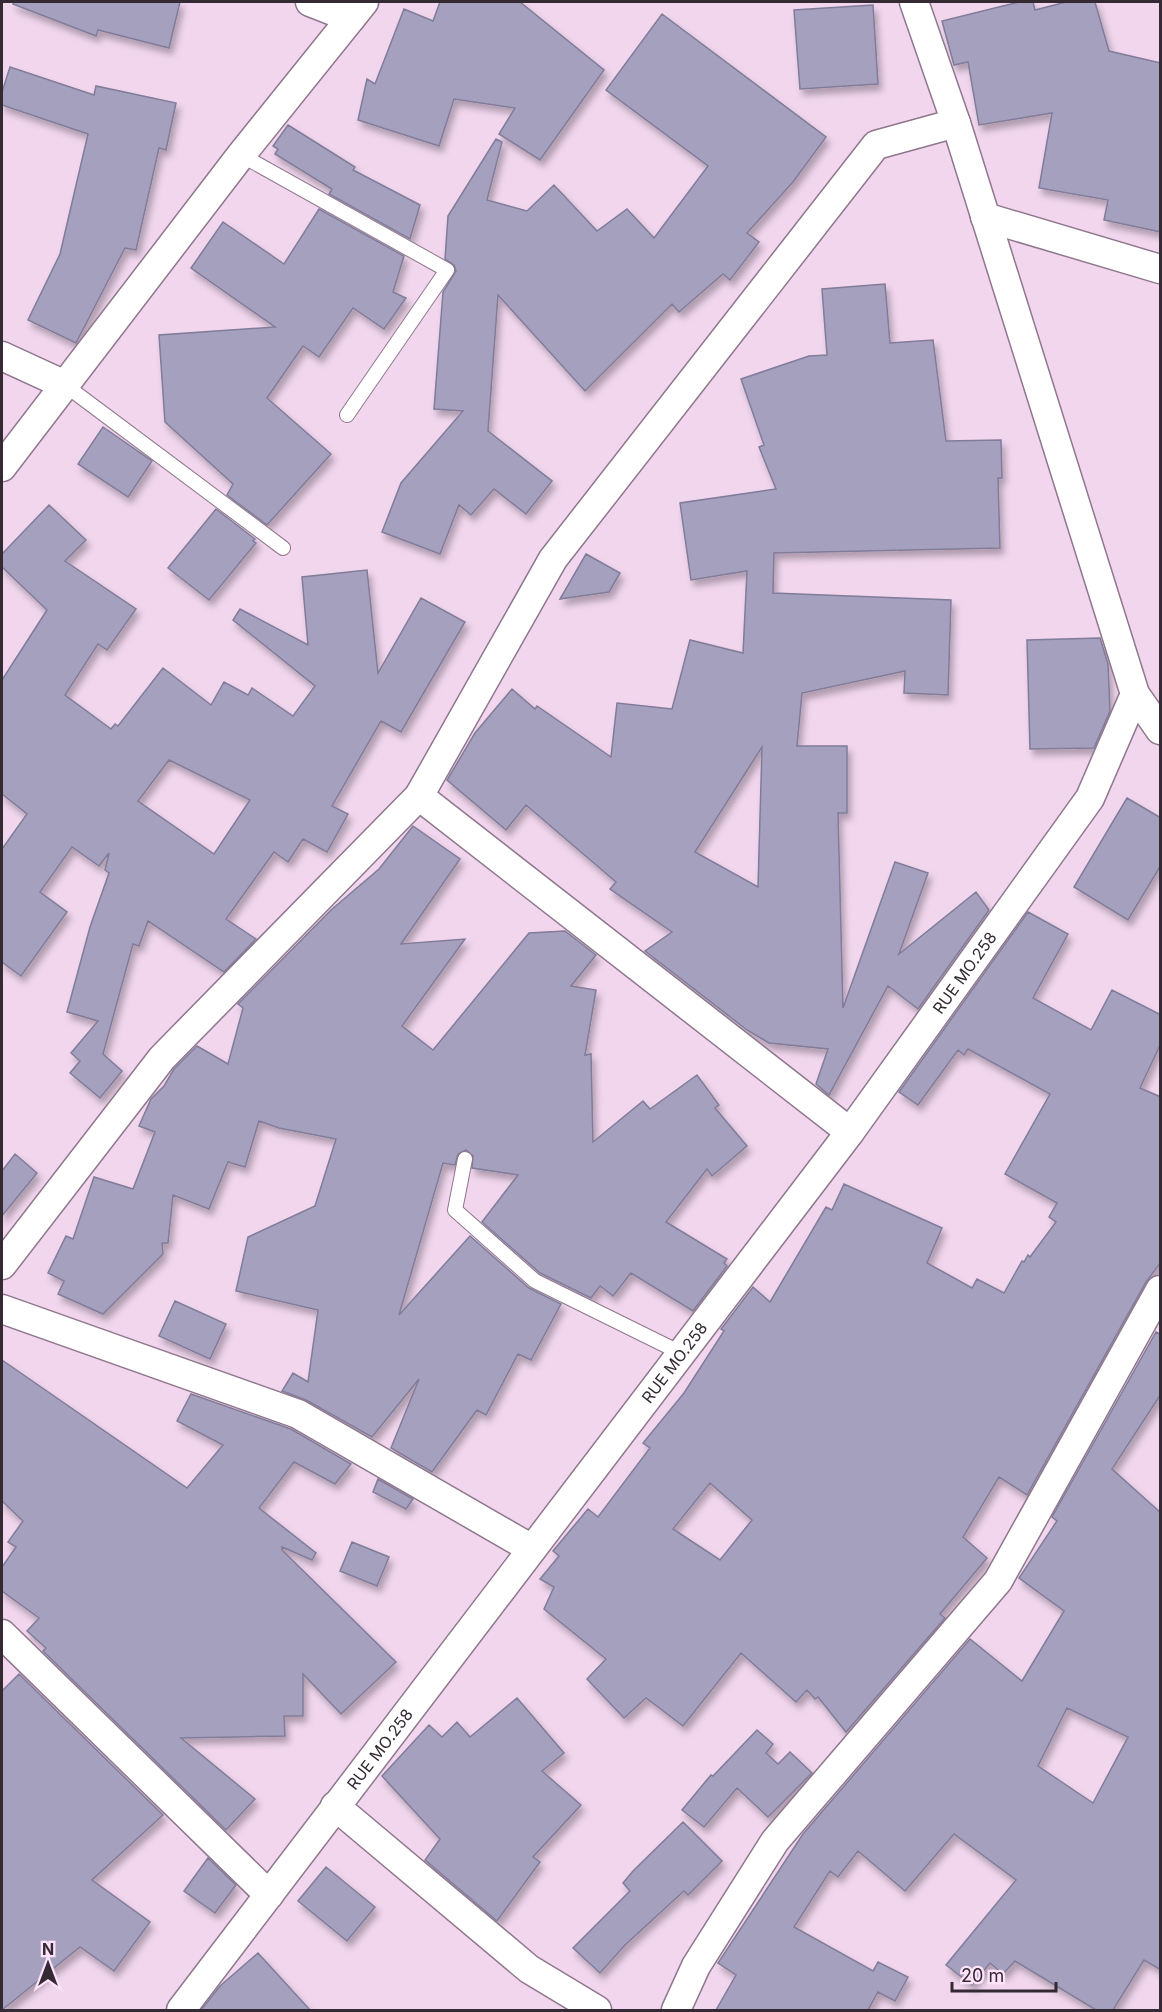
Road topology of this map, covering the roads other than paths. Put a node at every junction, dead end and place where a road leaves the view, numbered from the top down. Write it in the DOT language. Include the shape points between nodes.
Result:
graph roads {
  1 [pos="310,2"];
  2 [pos="914,2"];
  3 [pos="357,10"];
  4 [pos="956,123"];
  5 [pos="241,155"];
  6 [pos="985,217"];
  7 [pos="1161,269"];
  8 [pos="2,356"];
  9 [pos="65,385"];
  10 [pos="347,415"];
  11 [pos="2,467"];
  12 [pos="284,548"];
  13 [pos="1135,694"];
  14 [pos="1161,730"];
  15 [pos="419,796"];
  16 [pos="850,1132"];
  17 [pos="465,1159"];
  18 [pos="2,1265"];
  19 [pos="1161,1290"];
  20 [pos="2,1309"];
  21 [pos="681,1353"];
  22 [pos="532,1549"];
  23 [pos="2,1634"];
  24 [pos="335,1806"];
  25 [pos="269,1895"];
  26 [pos="182,2010"];
  27 [pos="597,2010"];
  28 [pos="676,2010"];
  1 -- 3 [label="street"];
  2 -- 4 [label="street"];
  3 -- 5 [label="street"];
  4 -- 6 [label="street"];
  4 -- 15 [label="street" via="876,145 553,559"];
  5 -- 9 [label="street"];
  5 -- 10 [label="lane" via="447,270"];
  6 -- 7 [label="street"];
  6 -- 13 [label="street"];
  8 -- 9 [label="street"];
  9 -- 11 [label="street"];
  9 -- 12 [label="lane"];
  13 -- 14 [label="street"];
  13 -- 16 [label="street, RUE MO.258" via="1090,798"];
  15 -- 16 [label="street"];
  15 -- 18 [label="street" via="162,1058"];
  16 -- 21 [label="street, RUE MO.258"];
  17 -- 21 [label="lane" via="455,1210 535,1281"];
  19 -- 28 [label="street" via="998,1581 775,1841 696,1966"];
  20 -- 22 [label="street" via="298,1414"];
  21 -- 22 [label="street, RUE MO.258"];
  22 -- 24 [label="street, RUE MO.258"];
  23 -- 25 [label="street"];
  24 -- 25 [label="street, RUE MO.258"];
  24 -- 27 [label="street" via="529,1969"];
  25 -- 26 [label="street, RUE MO.258"];
}
